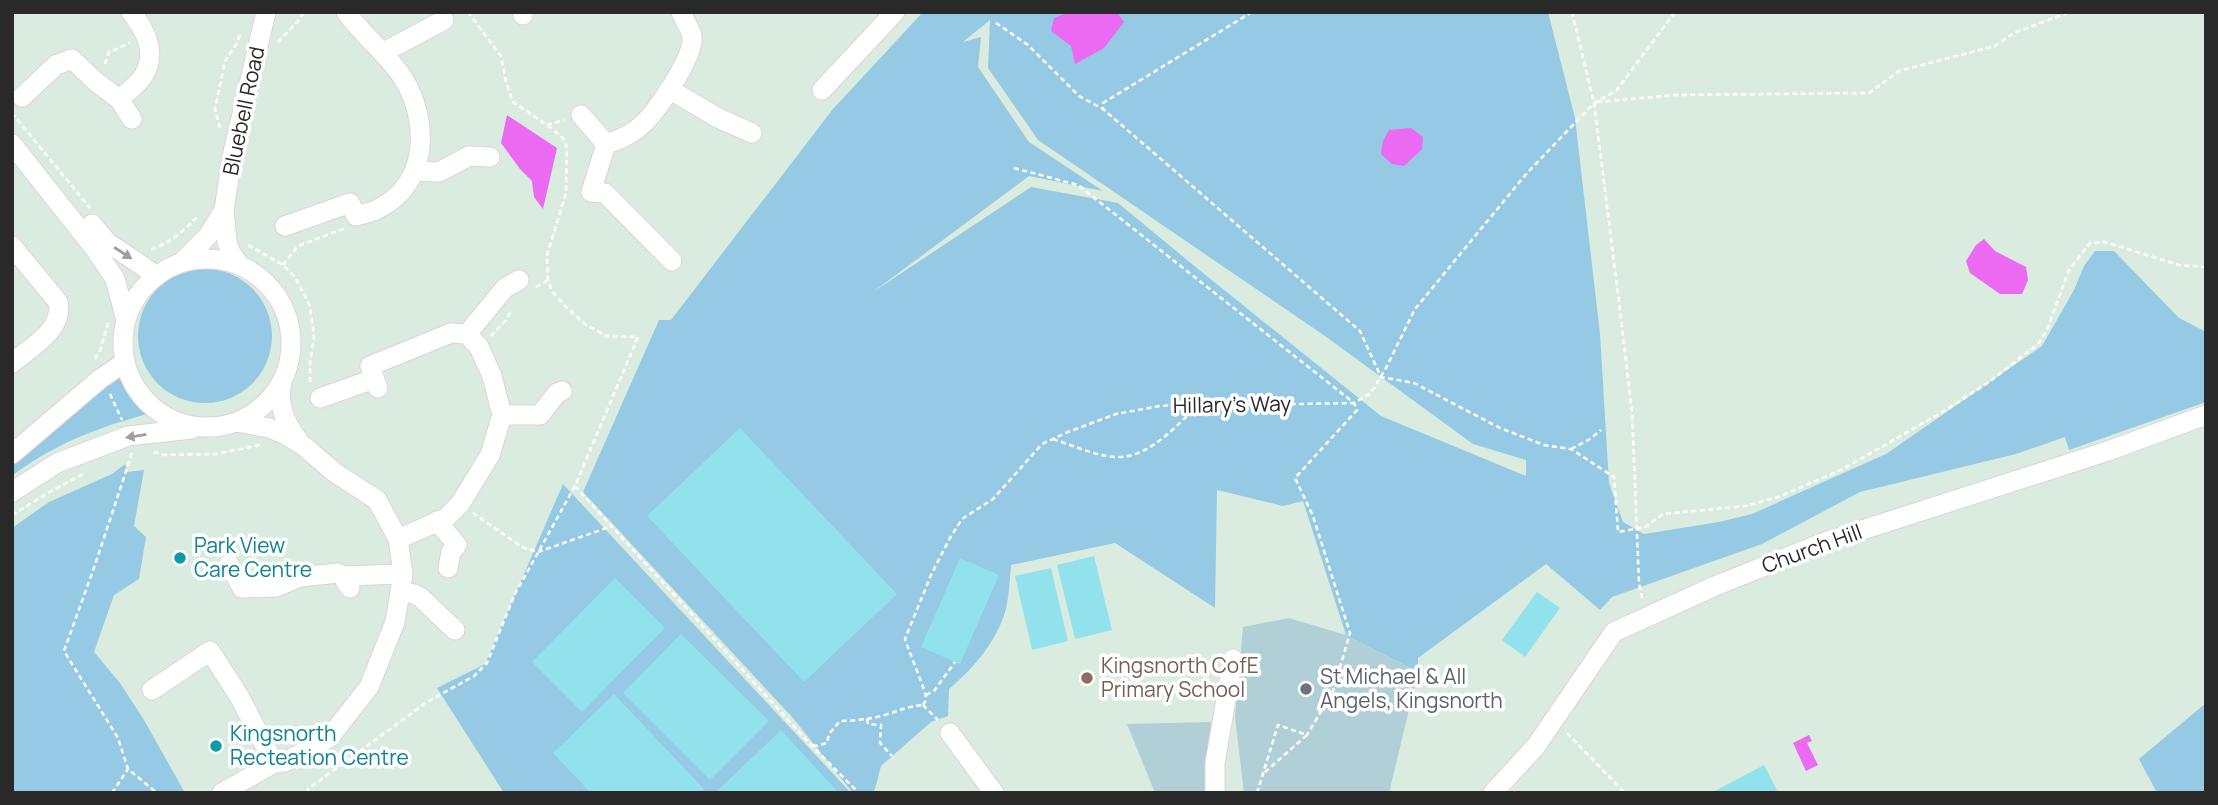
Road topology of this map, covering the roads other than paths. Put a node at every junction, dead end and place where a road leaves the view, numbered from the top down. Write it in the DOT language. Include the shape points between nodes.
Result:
graph roads {
  1 [pos="131,12"];
  2 [pos="266,12"];
  3 [pos="346,12"];
  4 [pos="681,12"];
  5 [pos="895,12"];
  6 [pos="444,20"];
  7 [pos="384,52"];
  8 [pos="668,89"];
  9 [pos="822,90"];
  10 [pos="119,99"];
  11 [pos="17,105"];
  12 [pos="581,116"];
  13 [pos="132,118"];
  14 [pos="12,130"];
  15 [pos="752,133"];
  16 [pos="12,144"];
  17 [pos="606,144"];
  18 [pos="490,157"];
  19 [pos="415,171"];
  20 [pos="224,210"];
  21 [pos="285,226"];
  22 [pos="12,246"];
  23 [pos="672,261"];
  24 [pos="181,263"];
  25 [pos="240,266"];
  26 [pos="157,276"];
  27 [pos="524,286"];
  28 [pos="117,319"];
  29 [pos="473,341"];
  30 [pos="125,362"];
  31 [pos="12,363"];
  32 [pos="283,378"];
  33 [pos="562,391"];
  34 [pos="315,393"];
  35 [pos="502,415"];
  36 [pos="2206,415"];
  37 [pos="237,422"];
  38 [pos="203,428"];
  39 [pos="304,447"];
  40 [pos="12,454"];
  41 [pos="12,492"];
  42 [pos="437,521"];
  43 [pos="397,539"];
  44 [pos="229,564"];
  45 [pos="448,568"];
  46 [pos="402,582"];
  47 [pos="455,630"];
  48 [pos="1233,659"];
  49 [pos="152,690"];
  50 [pos="950,733"];
  51 [pos="274,763"];
  52 [pos="222,793"];
  53 [pos="994,793"];
  54 [pos="1215,793"];
  55 [pos="1493,793"];
  1 -- 10 [label="street" via="150,44 150,59 144,77"];
  2 -- 20 [label="street, Bluebell Road"];
  3 -- 7 [label="street"];
  4 -- 8 [label="street" via="692,40 685,65"];
  5 -- 9 [label="street"];
  6 -- 7 [label="street"];
  7 -- 19 [label="street" via="403,79 420,121 422,139"];
  8 -- 15 [label="street"];
  8 -- 17 [label="street" via="645,122 623,139"];
  10 -- 11 [label="street" via="72,59 56,65"];
  10 -- 13 [label="street"];
  12 -- 17 [label="street"];
  14 -- 26 [label="street, one-way" via="107,243"];
  16 -- 28 [label="street" via="115,279"];
  17 -- 23 [label="street" via="592,192 605,194"];
  18 -- 19 [label="street" via="469,156 439,172"];
  19 -- 21 [label="street" via="400,194 377,210 353,210"];
  20 -- 24 [label="street, Bluebell Road" via="208,236"];
  20 -- 25 [label="street, Bluebell Road" via="231,253"];
  22 -- 31 [label="street" via="58,302 59,310 52,329"];
  24 -- 25 [label="street" via="199,259"];
  24 -- 26 [label="street"];
  25 -- 32 [label="street" via="271,288 283,307 291,352"];
  26 -- 28 [label="street"];
  27 -- 29 [label="street" via="505,288"];
  28 -- 30 [label="street"];
  29 -- 34 [label="street" via="451,333 370,366 376,383"];
  29 -- 35 [label="street" via="492,376"];
  30 -- 38 [label="street" via="140,395 161,414"];
  30 -- 40 [label="street" via="95,373"];
  32 -- 37 [label="street" via="263,407"];
  32 -- 39 [label="street" via="279,396 283,414"];
  33 -- 35 [label="street" via="540,415"];
  35 -- 42 [label="street" via="490,455 460,504"];
  36 -- 55 [label="street, Church Hill" via="1825,542 1614,632 1555,721"];
  37 -- 38 [label="street"];
  37 -- 39 [label="street" via="269,428"];
  38 -- 41 [label="street, one-way" via="57,463"];
  39 -- 43 [label="street" via="377,500"];
  42 -- 43 [label="street"];
  42 -- 45 [label="street" via="457,545"];
  43 -- 46 [label="street"];
  44 -- 46 [label="street" via="243,588 276,587 300,577 338,573 346,582"];
  46 -- 47 [label="street"];
  46 -- 51 [label="street" via="395,622 369,687 329,738 285,762"];
  48 -- 54 [label="street" via="1215,763"];
  49 -- 51 [label="street" via="210,651"];
  50 -- 53 [label="street"];
  51 -- 52 [label="street"];
}
